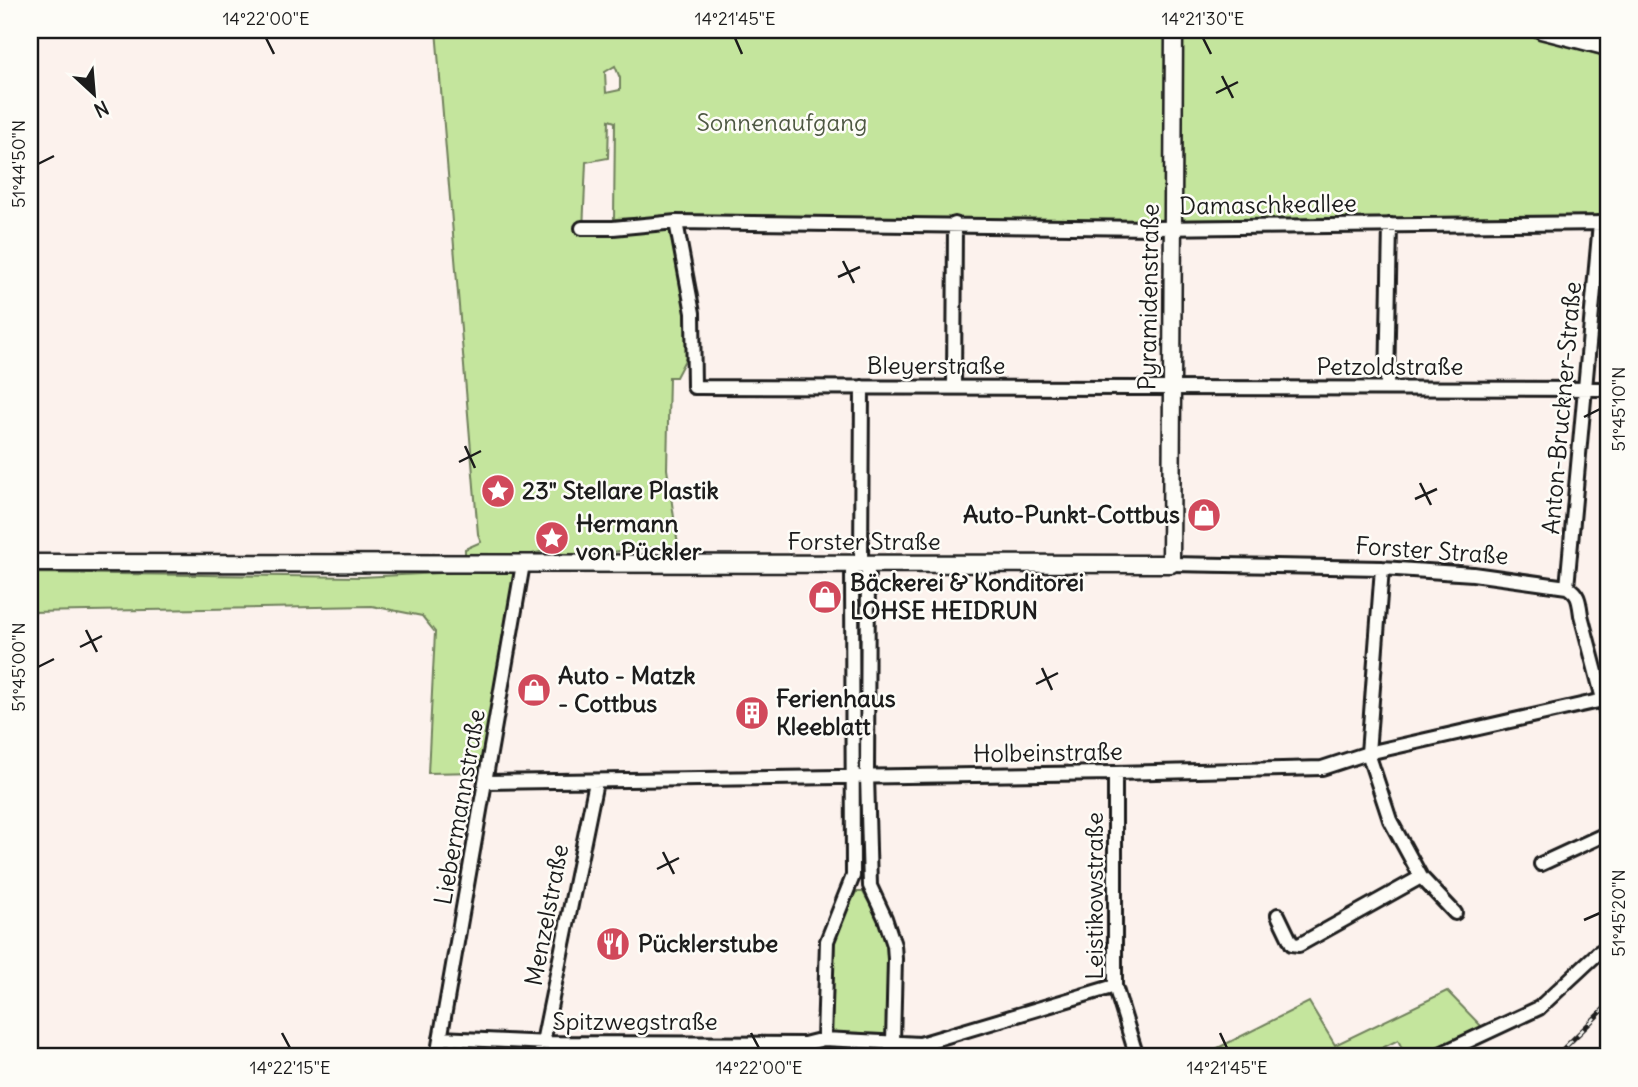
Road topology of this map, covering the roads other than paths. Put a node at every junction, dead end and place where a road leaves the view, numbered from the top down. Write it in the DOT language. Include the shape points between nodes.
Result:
graph roads {
  1 [pos="1174,30"];
  2 [pos="1541,30"];
  3 [pos="1608,47"];
  4 [pos="676,222"];
  5 [pos="1604,223"];
  6 [pos="955,224"];
  7 [pos="1390,225"];
  8 [pos="1173,227"];
  9 [pos="582,228"];
  10 [pos="862,387"];
  11 [pos="954,387"];
  12 [pos="1387,387"];
  13 [pos="1171,388"];
  14 [pos="1585,389"];
  15 [pos="1608,389"];
  16 [pos="30,563"];
  17 [pos="523,564"];
  18 [pos="860,565"];
  19 [pos="1171,565"];
  20 [pos="1382,568"];
  21 [pos="1571,589"];
  22 [pos="1603,700"];
  23 [pos="1608,718"];
  24 [pos="1368,753"];
  25 [pos="1115,773"];
  26 [pos="867,775"];
  27 [pos="853,776"];
  28 [pos="486,782"];
  29 [pos="596,782"];
  30 [pos="1608,833"];
  31 [pos="1541,864"];
  32 [pos="1421,877"];
  33 [pos="1455,913"];
  34 [pos="1278,915"];
  35 [pos="1608,947"];
  36 [pos="1115,986"];
  37 [pos="440,1038"];
  38 [pos="824,1039"];
  39 [pos="893,1042"];
  40 [pos="543,1043"];
  41 [pos="803,1051"];
  42 [pos="920,1051"];
  43 [pos="437,1057"];
  44 [pos="540,1057"];
  45 [pos="1137,1057"];
  46 [pos="1434,1057"];
  1 -- 8 [label="main road, Pyramidenstraße"];
  2 -- 3 [label="main road"];
  4 -- 6 [label="street, Damaschkeallee"];
  4 -- 9 [label="street, Damaschkeallee"];
  4 -- 10 [label="street, Bleyerstraße" via="693,313 694,387"];
  5 -- 7 [label="street, Damaschkeallee"];
  5 -- 14 [label="street, Anton-Bruckner-Straße"];
  6 -- 8 [label="street, Damaschkeallee"];
  6 -- 11 [label="street"];
  7 -- 8 [label="street, Damaschkeallee"];
  7 -- 12 [label="street"];
  8 -- 13 [label="main road, Pyramidenstraße"];
  10 -- 11 [label="street, Bleyerstraße"];
  10 -- 18 [label="street"];
  11 -- 13 [label="street, Bleyerstraße"];
  12 -- 13 [label="street, Petzoldstraße"];
  12 -- 14 [label="street, Petzoldstraße"];
  13 -- 19 [label="main road, Pyramidenstraße"];
  14 -- 15 [label="street, Petzoldstraße"];
  14 -- 21 [label="street, Anton-Bruckner-Straße"];
  16 -- 17 [label="main road, Forster Straße"];
  17 -- 18 [label="main road, Forster Straße"];
  17 -- 28 [label="street, Liebermannstraße"];
  18 -- 19 [label="main road, Forster Straße"];
  18 -- 26 [label="street"];
  18 -- 27 [label="street"];
  19 -- 20 [label="street, Forster Straße"];
  20 -- 21 [label="street, Forster Straße" via="1473,574"];
  20 -- 24 [label="street"];
  21 -- 22 [label="street, Anton-Bruckner-Straße"];
  22 -- 23 [label="street, Anton-Bruckner-Straße"];
  22 -- 24 [label="street, Holbeinstraße"];
  24 -- 25 [label="street, Holbeinstraße" via="1322,768"];
  24 -- 32 [label="street" via="1390,820"];
  25 -- 26 [label="street, Holbeinstraße"];
  25 -- 36 [label="street, Leistikowstraße"];
  26 -- 27 [label="street, Holbeinstraße"];
  26 -- 39 [label="street" via="870,886 894,945"];
  27 -- 29 [label="street, Holbeinstraße"];
  27 -- 38 [label="street" via="853,876 827,941"];
  28 -- 29 [label="street, Holbeinstraße"];
  28 -- 37 [label="street, Liebermannstraße"];
  29 -- 40 [label="street, Menzelstraße"];
  30 -- 31 [label="street"];
  32 -- 33 [label="street"];
  32 -- 34 [label="street" via="1299,946 1292,944"];
  35 -- 46 [label="street" via="1539,1008"];
  36 -- 42 [label="street, Spitzwegstraße"];
  36 -- 45 [label="street, Leistikowstraße"];
  37 -- 40 [label="street, Spitzwegstraße"];
  37 -- 43 [label="street, Liebermannstraße"];
  38 -- 39 [label="street, Spitzwegstraße"];
  38 -- 41 [label="street, Spitzwegstraße"];
  39 -- 42 [label="street, Spitzwegstraße"];
  40 -- 41 [label="street, Spitzwegstraße"];
  40 -- 44 [label="street, Menzelstraße"];
}
